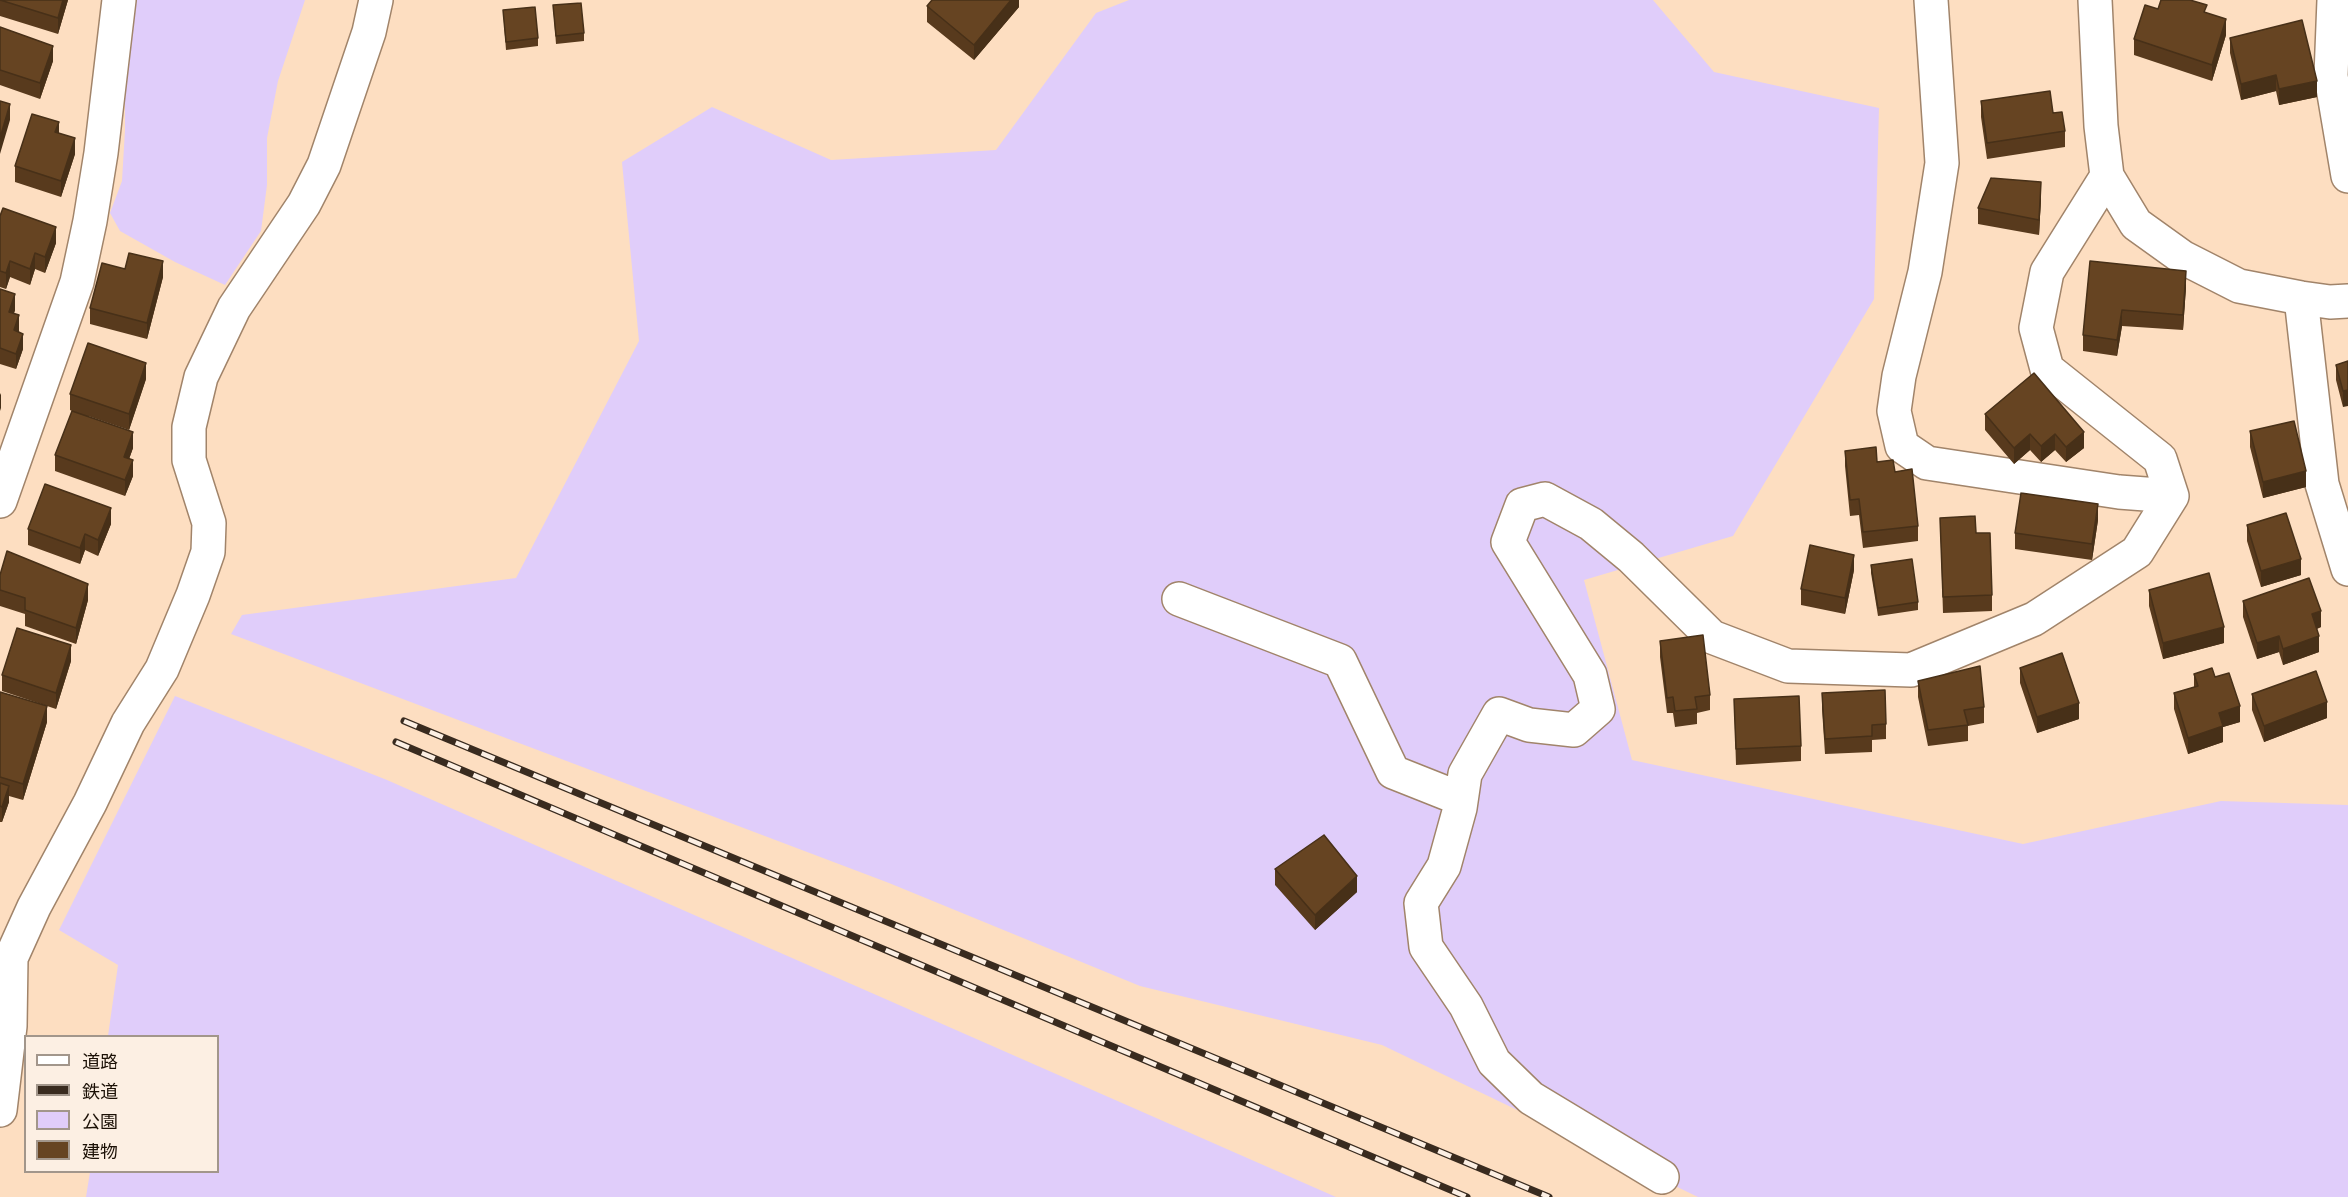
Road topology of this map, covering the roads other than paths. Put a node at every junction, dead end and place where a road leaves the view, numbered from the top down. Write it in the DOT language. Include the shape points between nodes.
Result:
graph roads {
  1 [pos="119,0"];
  2 [pos="376,0"];
  3 [pos="1931,0"];
  4 [pos="2095,0"];
  5 [pos="2334,0"];
  6 [pos="2107,176"];
  7 [pos="2348,176"];
  8 [pos="2301,298"];
  9 [pos="2348,301"];
  10 [pos="2172,496"];
  11 [pos="0,501"];
  12 [pos="2348,569"];
  13 [pos="1179,599"];
  14 [pos="1461,799"];
  15 [pos="6,957"];
  16 [pos="0,1110"];
  17 [pos="1662,1177"];
  1 -- 11 [label="street" via="101,153 77,282"];
  2 -- 15 [label="street" via="324,165 304,204 234,308 201,377 189,427 189,460 208,523 208,552 194,596 162,669 128,723 90,803"];
  3 -- 10 [label="street" via="1942,163 1925,272 1894,411 1902,446 1927,463 2119,492"];
  4 -- 6 [label="street"];
  5 -- 7 [label="street" via="2331,76"];
  6 -- 8 [label="street" via="2136,224 2182,257 2239,286"];
  6 -- 10 [label="street" via="2047,272 2036,328 2047,369 2160,459"];
  8 -- 9 [label="street"];
  8 -- 12 [label="street" via="2322,484"];
  10 -- 14 [label="street" via="2138,552 2034,619 1911,670 1788,666 1712,637 1631,557 1591,524 1545,499 1522,506 1508,542 1590,675 1598,709 1574,730 1529,725 1499,714 1465,774"];
  13 -- 14 [label="street" via="1340,661 1393,772"];
  14 -- 17 [label="street" via="1444,866 1421,903 1426,947 1466,1006 1494,1062 1532,1098"];
  15 -- 16 [label="street" via="10,1026"];
}
